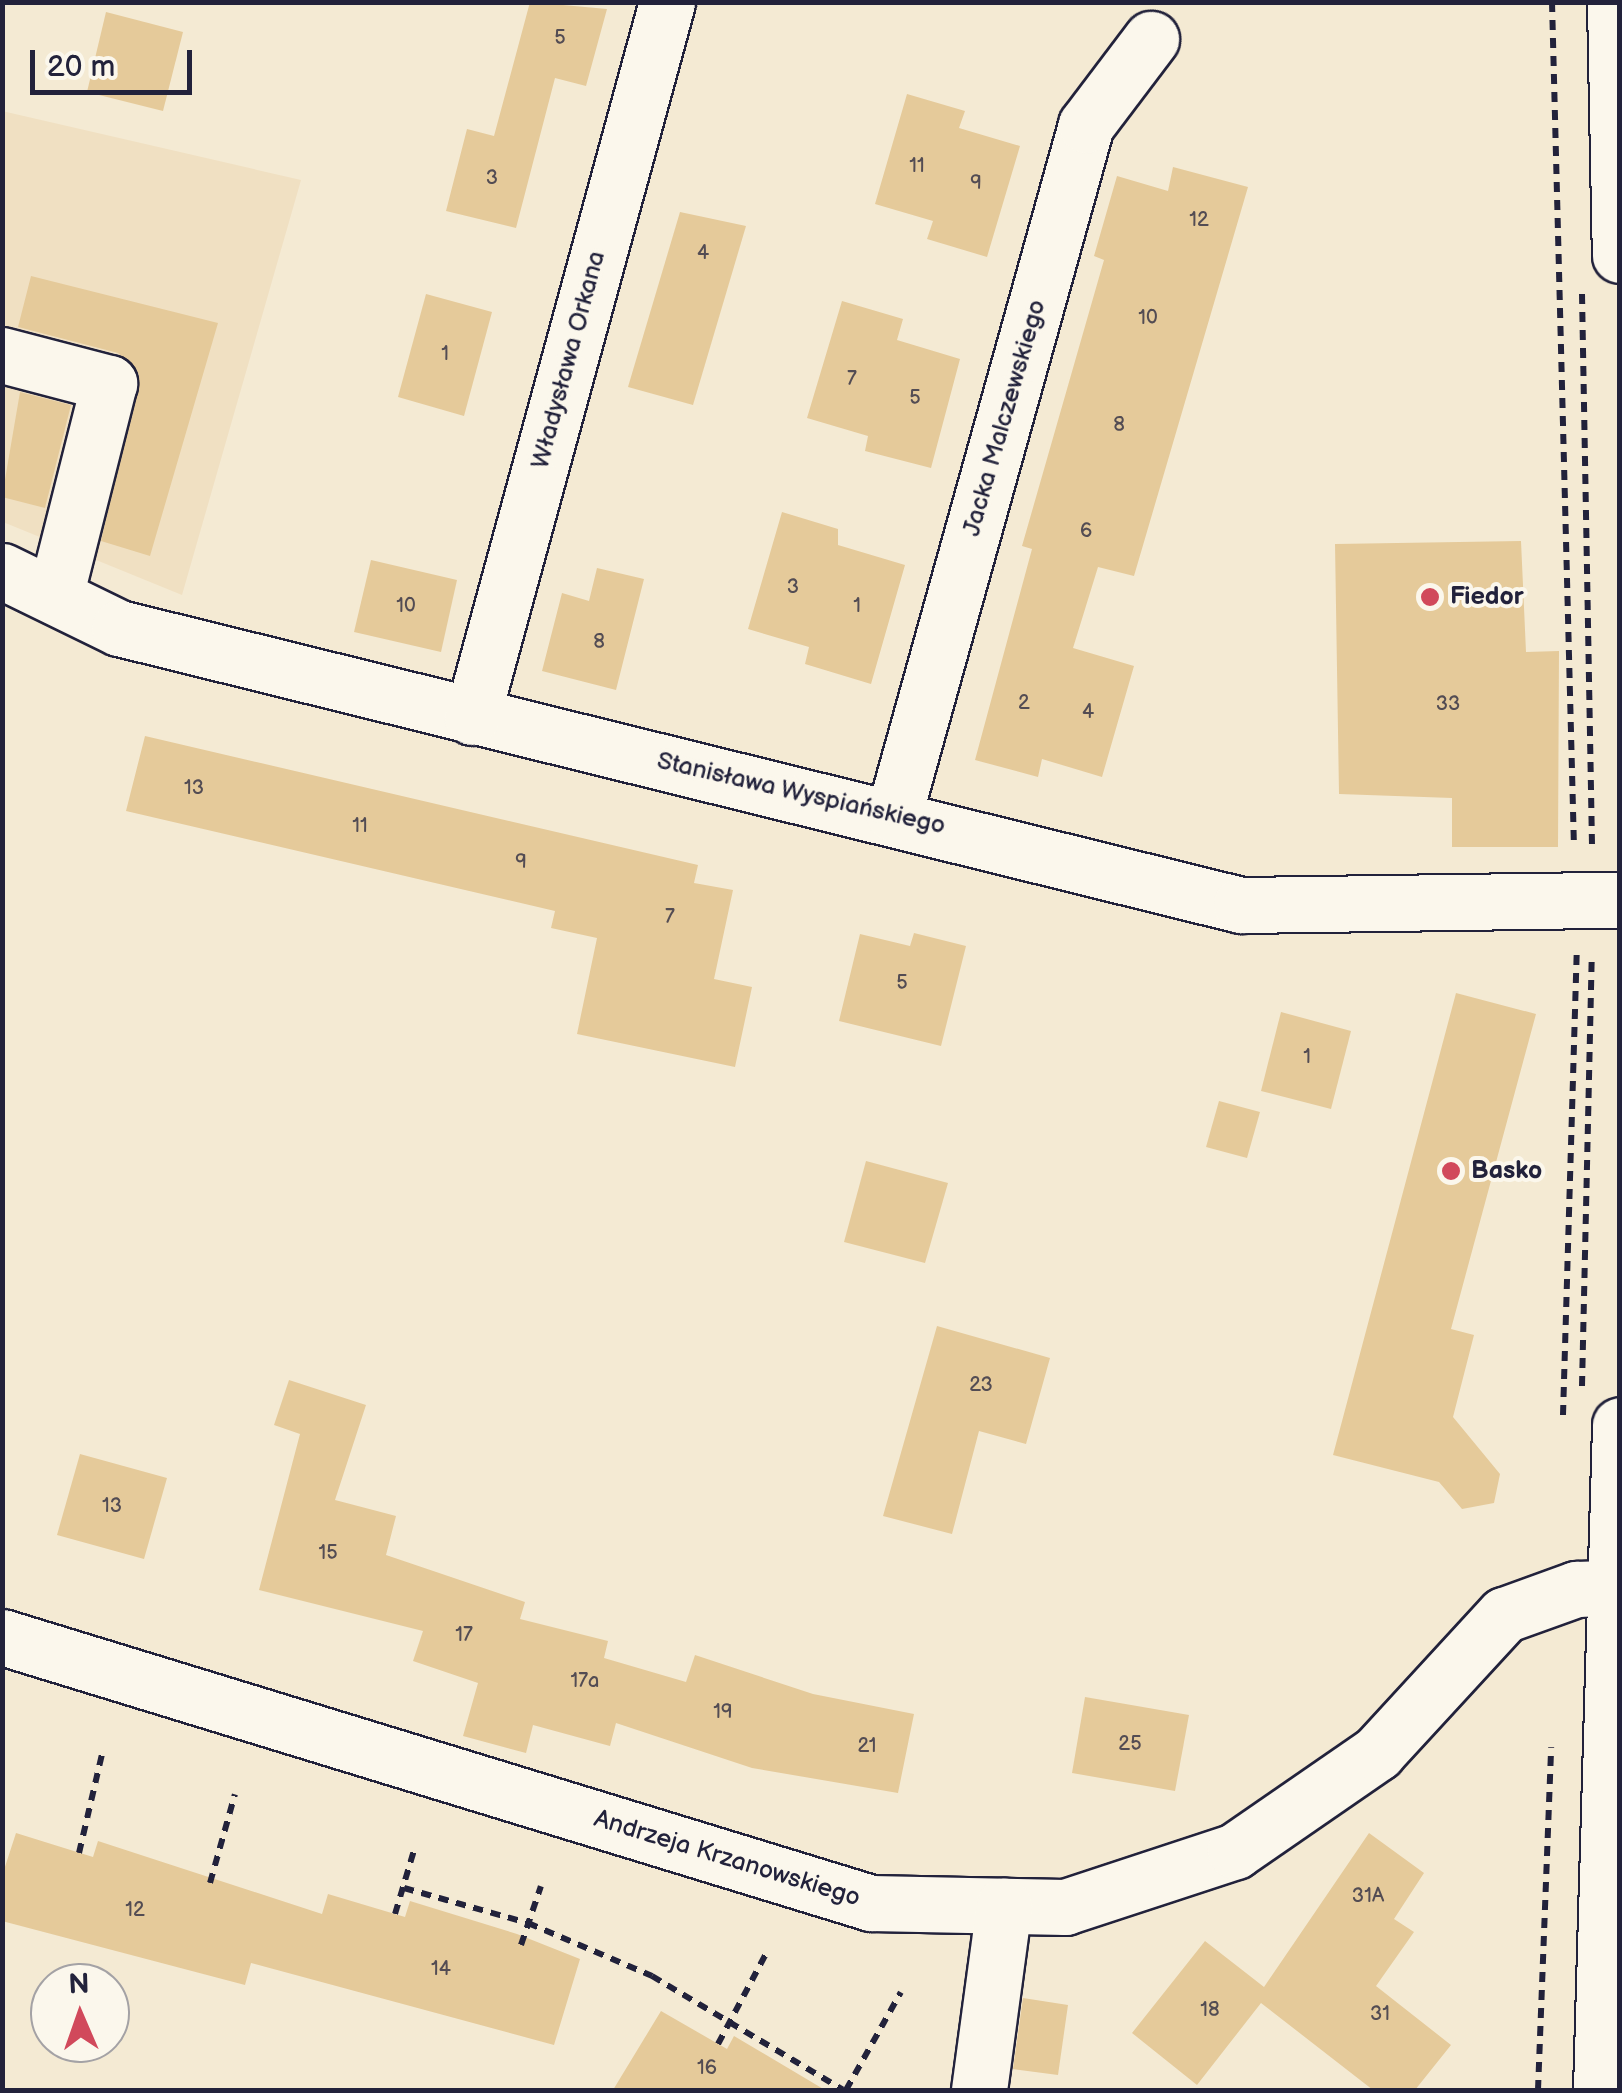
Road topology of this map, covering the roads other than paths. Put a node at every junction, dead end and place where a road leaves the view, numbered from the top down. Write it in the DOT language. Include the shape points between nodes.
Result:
graph roads {
  1 [pos="667,2"];
  2 [pos="1614,2"];
  3 [pos="1151,40"];
  4 [pos="1601,266"];
  5 [pos="2,354"];
  6 [pos="2,570"];
  7 [pos="55,596"];
  8 [pos="472,716"];
  9 [pos="894,814"];
  10 [pos="1594,887"];
  11 [pos="1600,1410"];
  12 [pos="1614,1588"];
  13 [pos="2,1637"];
  14 [pos="1004,1906"];
  15 [pos="1612,1955"];
  16 [pos="980,2090"];
  17 [pos="1601,2090"];
  1 -- 8 [label="street, Władysława Orkana"];
  2 -- 4 [label="street"];
  3 -- 9 [label="street, Jacka Malczewskiego" via="1086,126"];
  5 -- 7 [label="street" via="108,384"];
  6 -- 7 [label="street, Stanisława Wyspiańskiego"];
  7 -- 8 [label="street, Stanisława Wyspiańskiego" via="120,628"];
  8 -- 9 [label="street, Stanisława Wyspiańskiego"];
  9 -- 10 [label="street, Stanisława Wyspiańskiego" via="1242,906"];
  11 -- 12 [label="street"];
  12 -- 14 [label="street, Andrzeja Krzanowskiego" via="1576,1589 1504,1615 1377,1753 1234,1851 1066,1907"];
  12 -- 15 [label="street"];
  13 -- 14 [label="street, Andrzeja Krzanowskiego" via="871,1903"];
  14 -- 16 [label="street"];
  15 -- 17 [label="street"];
}
